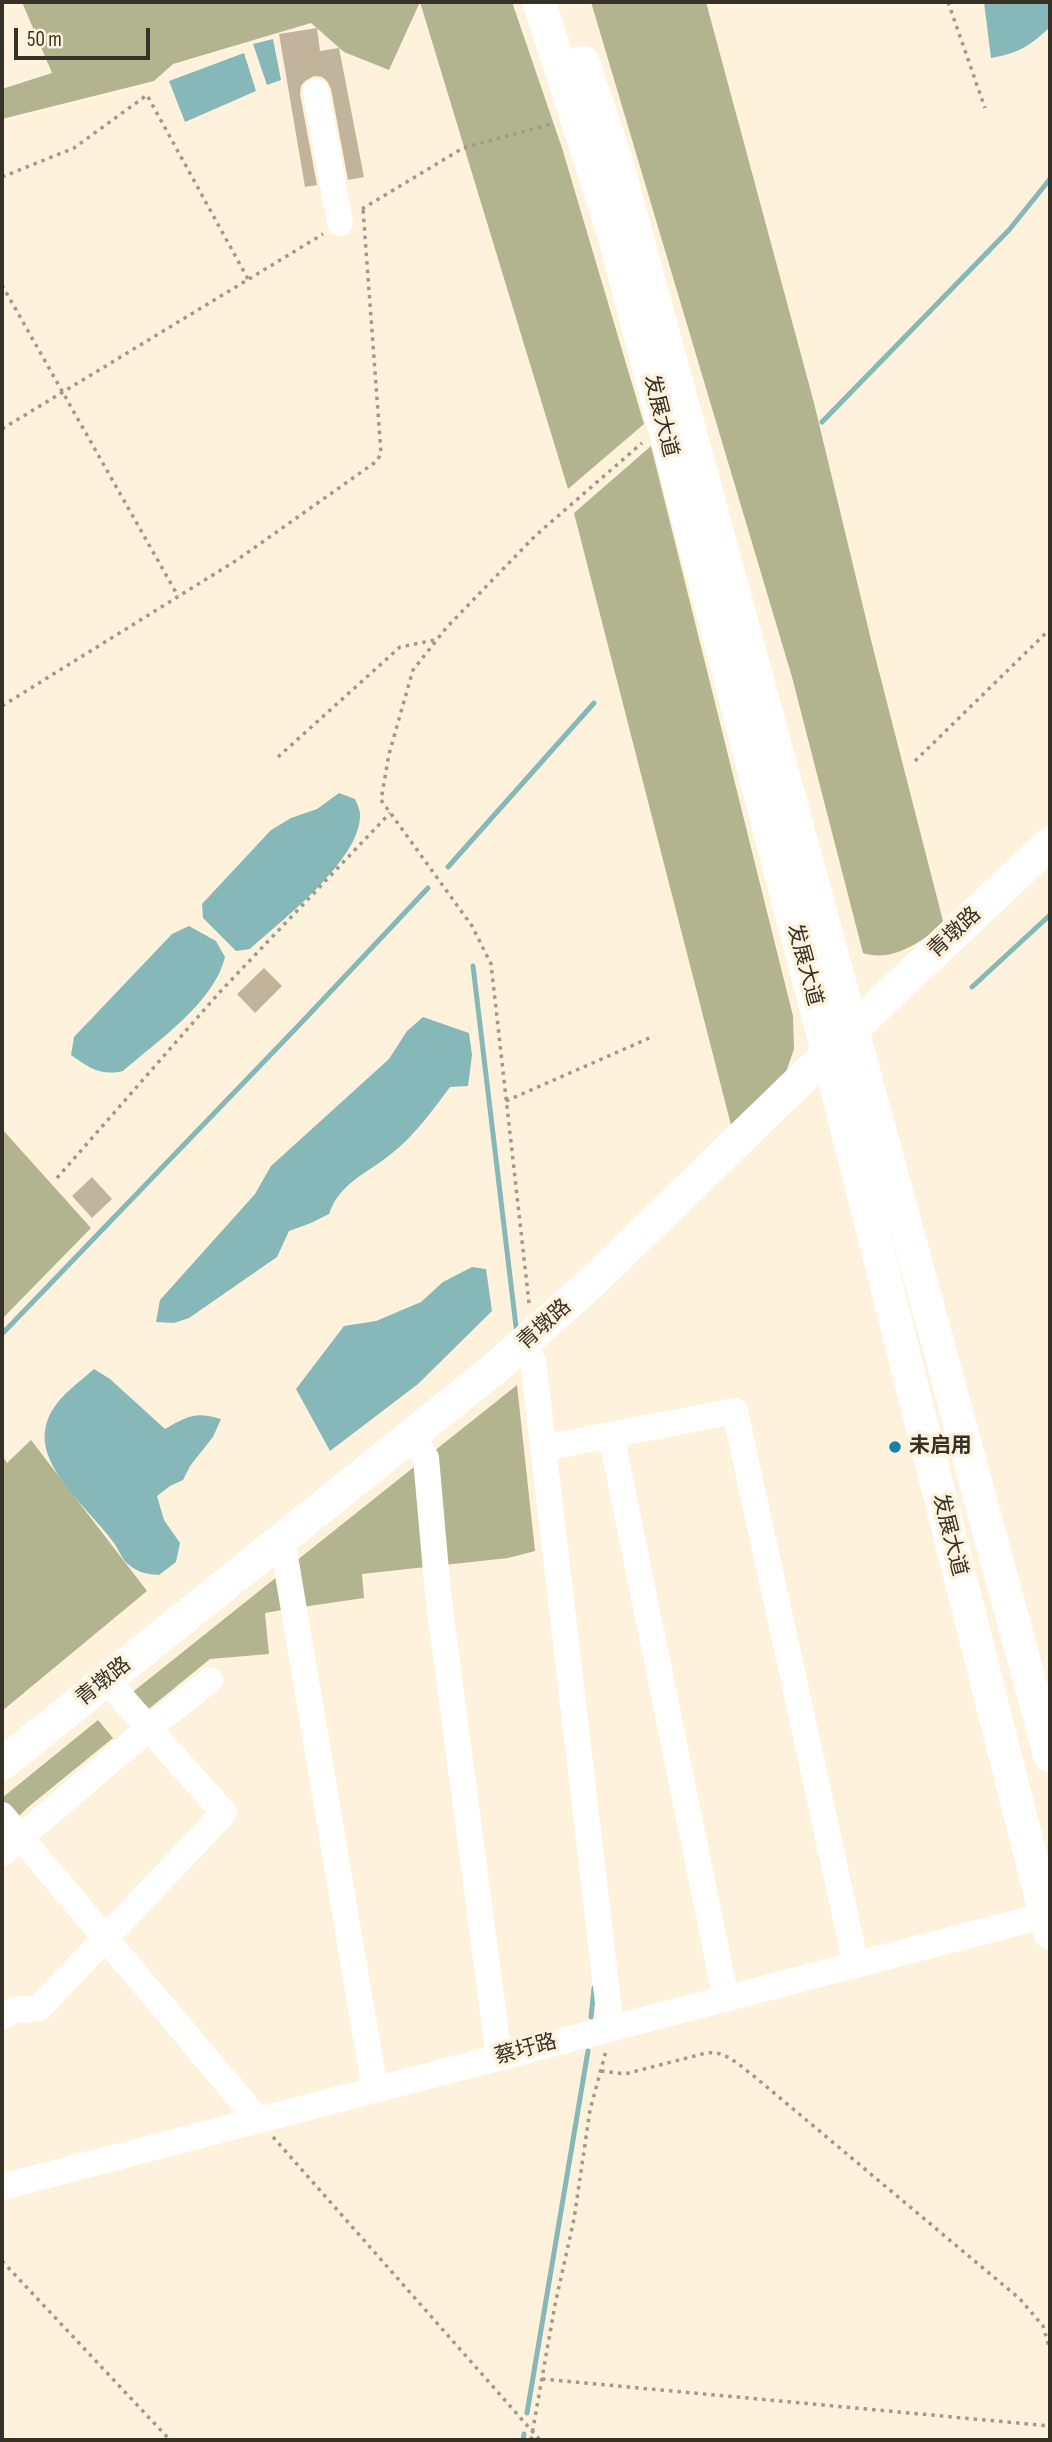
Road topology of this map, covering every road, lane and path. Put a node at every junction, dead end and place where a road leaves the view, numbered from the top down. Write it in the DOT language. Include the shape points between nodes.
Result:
graph roads {
  1 [pos="539,2"];
  2 [pos="562,2"];
  3 [pos="948,2"];
  4 [pos="316,92"];
  5 [pos="985,108"];
  6 [pos="577,117"];
  7 [pos="2,177"];
  8 [pos="363,209"];
  9 [pos="340,223"];
  10 [pos="248,279"];
  11 [pos="2,285"];
  12 [pos="61,393"];
  13 [pos="662,426"];
  14 [pos="2,429"];
  15 [pos="178,596"];
  16 [pos="1050,629"];
  17 [pos="437,639"];
  18 [pos="2,706"];
  19 [pos="278,757"];
  20 [pos="915,761"];
  21 [pos="390,813"];
  22 [pos="1050,843"];
  23 [pos="1050,873"];
  24 [pos="654,1036"];
  25 [pos="843,1051"];
  26 [pos="506,1101"];
  27 [pos="57,1178"];
  28 [pos="532,1348"];
  29 [pos="611,1435"];
  30 [pos="543,1448"];
  31 [pos="422,1451"];
  32 [pos="284,1550"];
  33 [pos="210,1680"];
  34 [pos="112,1687"];
  35 [pos="149,1728"];
  36 [pos="1050,1756"];
  37 [pos="2,1764"];
  38 [pos="2,1787"];
  39 [pos="2,1815"];
  40 [pos="11,1845"];
  41 [pos="1049,1921"];
  42 [pos="105,1940"];
  43 [pos="856,1965"];
  44 [pos="726,1998"];
  45 [pos="2,2017"];
  46 [pos="611,2028"];
  47 [pos="499,2057"];
  48 [pos="601,2071"];
  49 [pos="375,2090"];
  50 [pos="258,2120"];
  51 [pos="2,2187"];
  52 [pos="2,2261"];
  53 [pos="1050,2350"];
  54 [pos="542,2379"];
  55 [pos="1050,2426"];
  56 [pos="533,2432"];
  57 [pos="170,2440"];
  58 [pos="531,2440"];
  59 [pos="540,2440"];
  1 -- 6 [label="main road, 发展大道"];
  2 -- 25 [label="main road, 发展大道" via="617,163"];
  3 -- 5 [label="path"];
  4 -- 9 [label="street"];
  6 -- 8 [label="path" via="463,148"];
  6 -- 13 [label="main road, 发展大道" via="614,236"];
  7 -- 10 [label="path" via="74,148 147,95"];
  8 -- 9 [label="path"];
  8 -- 15 [label="path" via="382,453 237,560"];
  9 -- 10 [label="path"];
  10 -- 12 [label="path"];
  11 -- 12 [label="path"];
  12 -- 14 [label="path"];
  12 -- 15 [label="path"];
  13 -- 17 [label="path" via="536,536"];
  13 -- 25 [label="main road, 发展大道"];
  15 -- 18 [label="path"];
  16 -- 20 [label="path"];
  17 -- 19 [label="path" via="400,647"];
  17 -- 21 [label="path" via="413,670 388,754 381,800"];
  21 -- 26 [label="path" via="472,926 491,964"];
  21 -- 27 [label="path" via="218,994"];
  22 -- 25 [label="main road, 青墩路"];
  23 -- 25 [label="main road, 青墩路"];
  24 -- 26 [label="path"];
  25 -- 28 [label="main road, 青墩路" via="592,1282"];
  25 -- 36 [label="main road, 发展大道"];
  25 -- 41 [label="main road, 发展大道"];
  26 -- 28 [label="path"];
  28 -- 30 [label="street"];
  28 -- 31 [label="main road, 青墩路"];
  28 -- 32 [label="main road, 青墩路" via="499,1365"];
  29 -- 30 [label="street"];
  29 -- 43 [label="street" via="735,1411"];
  29 -- 44 [label="street"];
  30 -- 46 [label="street"];
  31 -- 32 [label="main road, 青墩路"];
  31 -- 47 [label="street"];
  32 -- 34 [label="main road, 青墩路"];
  32 -- 49 [label="street"];
  33 -- 35 [label="street"];
  34 -- 35 [label="street"];
  34 -- 37 [label="main road, 青墩路"];
  34 -- 38 [label="main road, 青墩路"];
  35 -- 40 [label="street"];
  35 -- 42 [label="street" via="224,1813"];
  39 -- 40 [label="street"];
  40 -- 42 [label="street"];
  41 -- 43 [label="street, 蔡圩路"];
  42 -- 45 [label="street" via="39,2008 14,2010"];
  42 -- 50 [label="street"];
  43 -- 44 [label="street, 蔡圩路"];
  44 -- 46 [label="street, 蔡圩路"];
  46 -- 47 [label="street, 蔡圩路"];
  46 -- 48 [label="path"];
  47 -- 49 [label="street, 蔡圩路"];
  48 -- 53 [label="path" via="625,2074 706,2053 725,2055 1020,2299 1043,2326"];
  48 -- 54 [label="path"];
  49 -- 50 [label="street, 蔡圩路"];
  50 -- 51 [label="street, 蔡圩路"];
  50 -- 56 [label="path"];
  52 -- 57 [label="path"];
  54 -- 55 [label="path"];
  54 -- 56 [label="path"];
  56 -- 58 [label="path"];
  56 -- 59 [label="path"];
}
